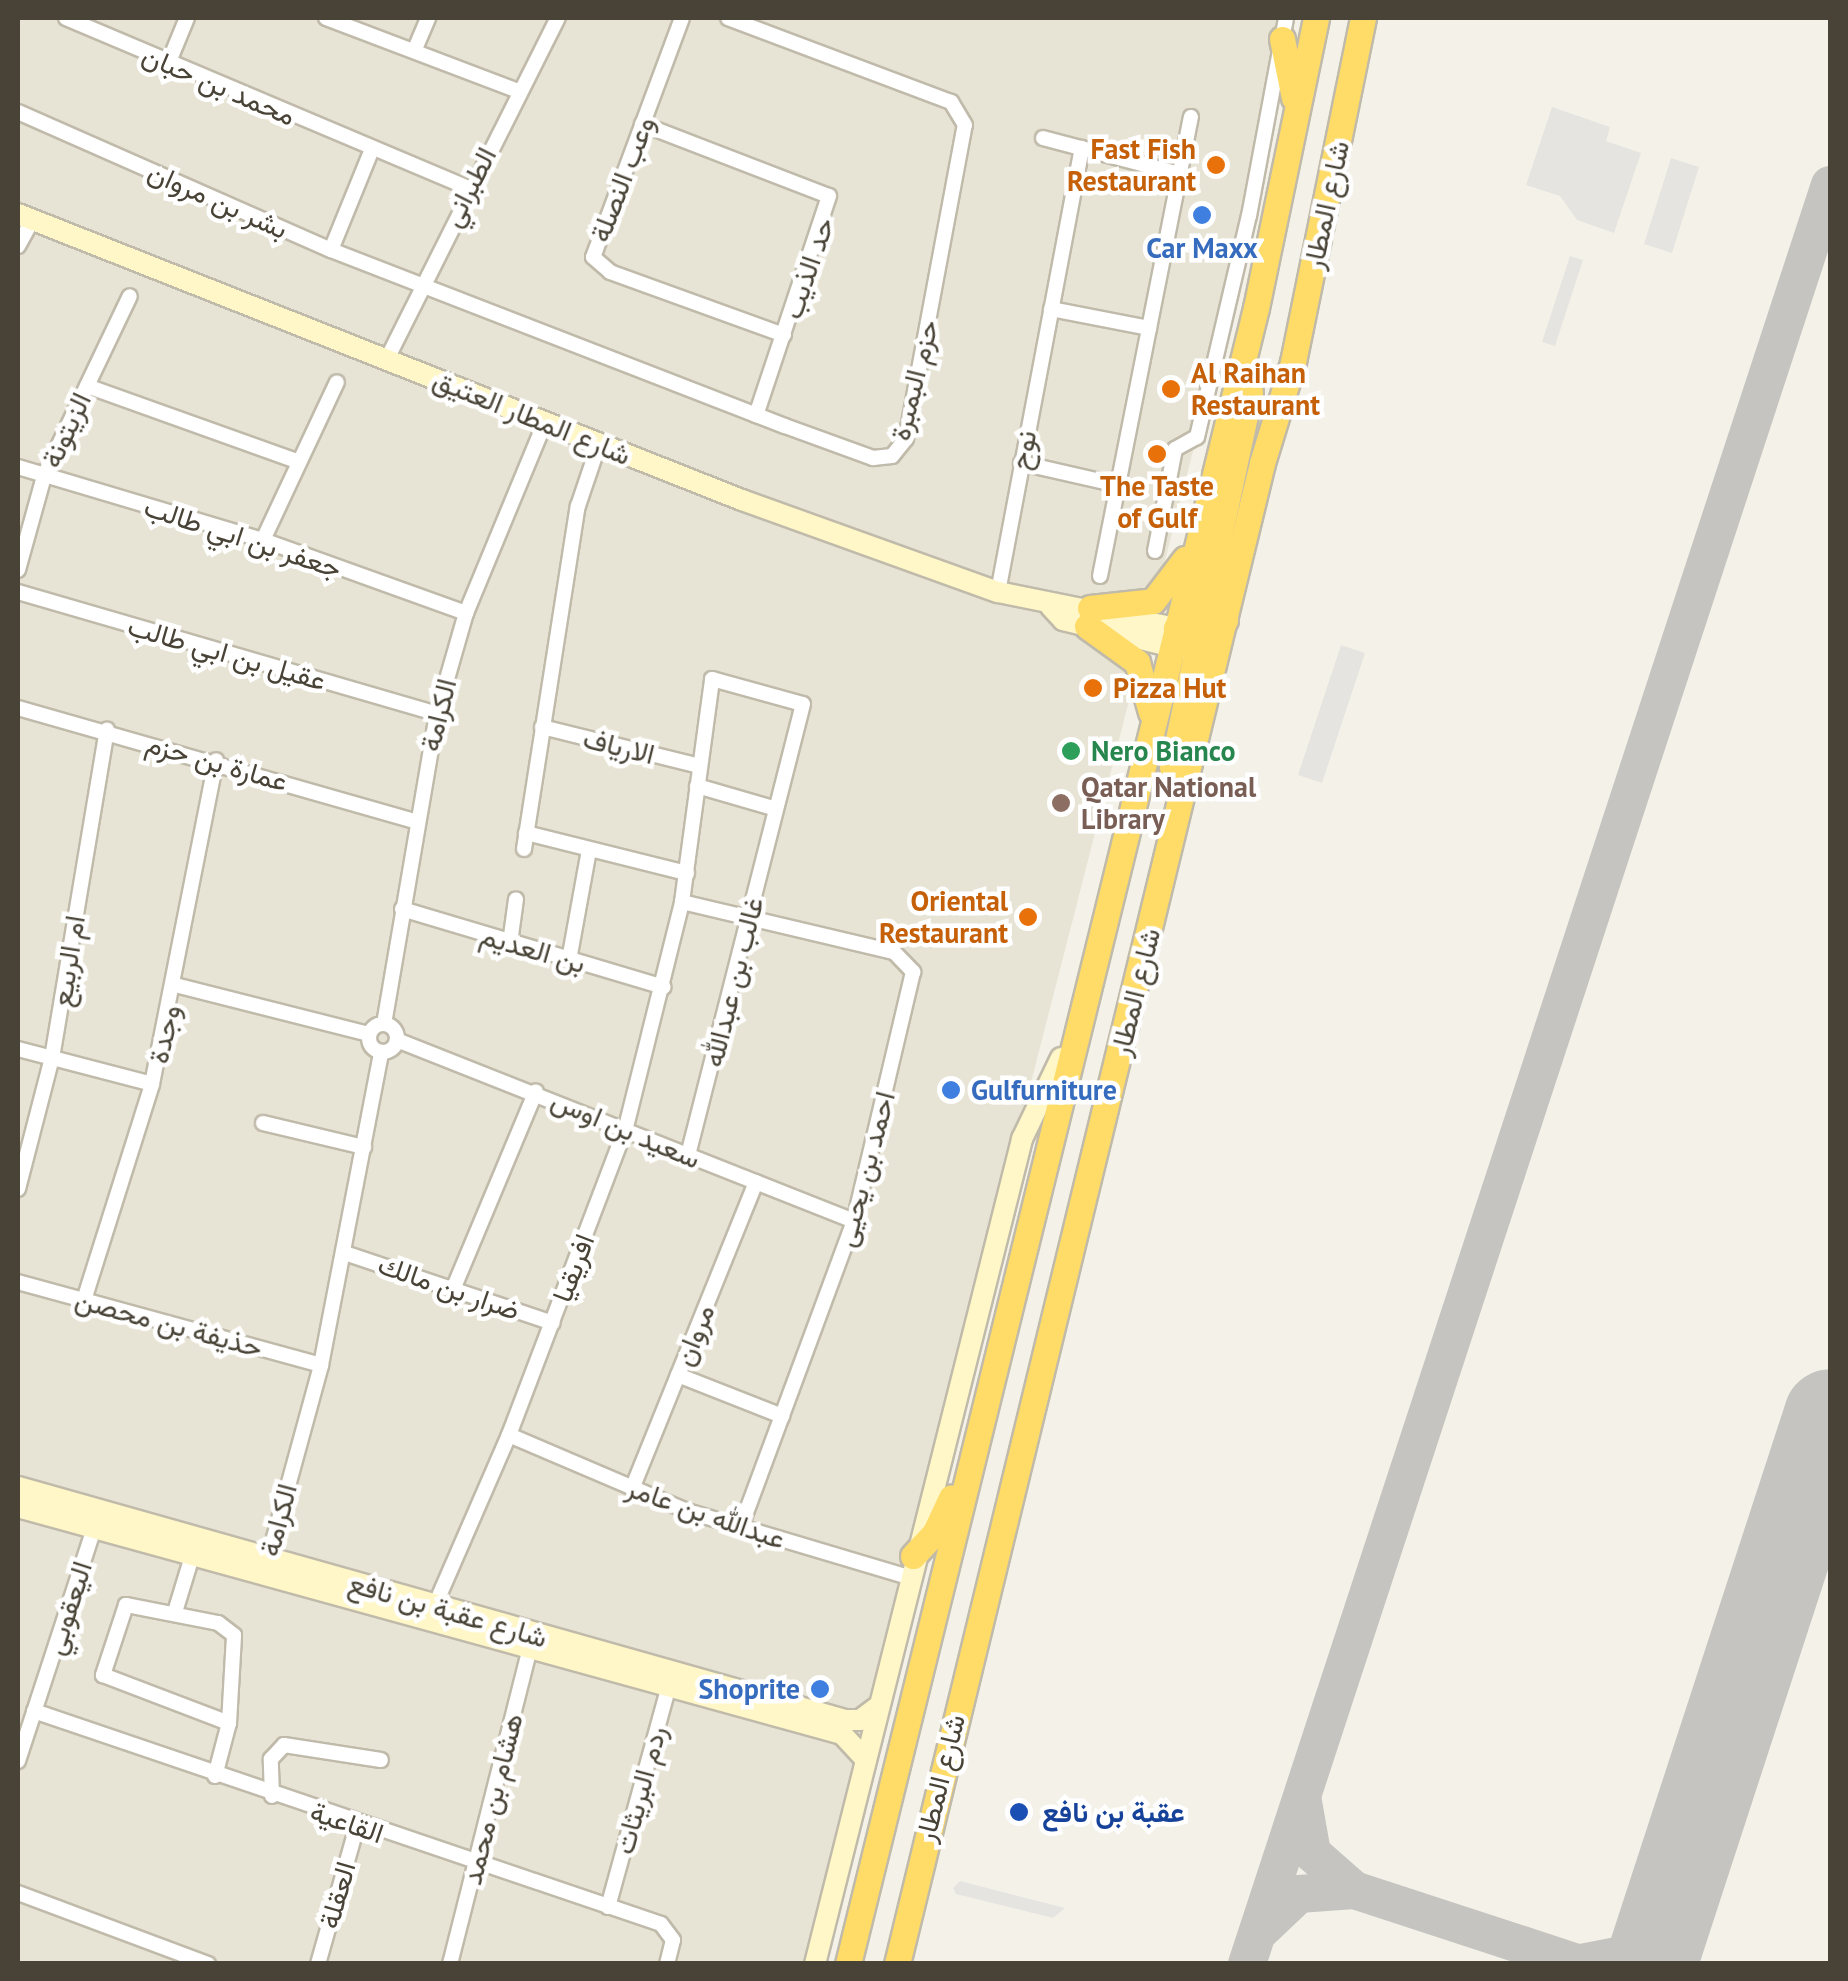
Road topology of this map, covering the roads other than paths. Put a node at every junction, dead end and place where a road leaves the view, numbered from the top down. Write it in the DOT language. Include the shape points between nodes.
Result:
graph roads {
  1 [pos="66,18"];
  2 [pos="187,18"];
  3 [pos="326,18"];
  4 [pos="428,18"];
  5 [pos="558,18"];
  6 [pos="682,18"];
  7 [pos="728,18"];
  8 [pos="1316,18"];
  9 [pos="1363,18"];
  10 [pos="1284,28"];
  11 [pos="415,49"];
  12 [pos="168,64"];
  13 [pos="518,91"];
  14 [pos="1296,110"];
  15 [pos="18,112"];
  16 [pos="1191,117"];
  17 [pos="642,124"];
  18 [pos="1043,138"];
  19 [pos="1082,148"];
  20 [pos="372,150"];
  21 [pos="1179,174"];
  22 [pos="468,188"];
  23 [pos="25,217"];
  24 [pos="18,246"];
  25 [pos="331,250"];
  26 [pos="420,282"];
  27 [pos="130,296"];
  28 [pos="1256,308"];
  29 [pos="1051,309"];
  30 [pos="1149,328"];
  31 [pos="784,336"];
  32 [pos="387,359"];
  33 [pos="337,382"];
  34 [pos="87,386"];
  35 [pos="756,415"];
  36 [pos="545,422"];
  37 [pos="599,444"];
  38 [pos="297,461"];
  39 [pos="1020,463"];
  40 [pos="18,466"];
  41 [pos="44,476"];
  42 [pos="1118,486"];
  43 [pos="1200,534"];
  44 [pos="263,540"];
  45 [pos="1155,551"];
  46 [pos="18,570"];
  47 [pos="1100,576"];
  48 [pos="18,592"];
  49 [pos="998,592"];
  50 [pos="466,613"];
  51 [pos="1089,617"];
  52 [pos="1225,620"];
  53 [pos="1173,637"];
  54 [pos="1206,655"];
  55 [pos="712,679"];
  56 [pos="18,708"];
  57 [pos="437,714"];
  58 [pos="542,726"];
  59 [pos="107,730"];
  60 [pos="1151,744"];
  61 [pos="216,760"];
  62 [pos="696,765"];
  63 [pos="697,786"];
  64 [pos="776,809"];
  65 [pos="414,820"];
  66 [pos="589,850"];
  67 [pos="687,874"];
  68 [pos="516,899"];
  69 [pos="682,902"];
  70 [pos="402,910"];
  71 [pos="749,919"];
  72 [pos="510,943"];
  73 [pos="568,960"];
  74 [pos="175,985"];
  75 [pos="664,987"];
  76 [pos="1084,1020"];
  77 [pos="384,1024"];
  78 [pos="369,1034"];
  79 [pos="397,1040"];
  80 [pos="18,1049"];
  81 [pos="382,1052"];
  82 [pos="52,1058"];
  83 [pos="152,1084"];
  84 [pos="536,1091"];
  85 [pos="264,1123"];
  86 [pos="626,1127"];
  87 [pos="364,1146"];
  88 [pos="688,1156"];
  89 [pos="21,1161"];
  90 [pos="756,1182"];
  91 [pos="18,1189"];
  92 [pos="854,1221"];
  93 [pos="345,1253"];
  94 [pos="18,1282"];
  95 [pos="454,1287"];
  96 [pos="84,1300"];
  97 [pos="552,1323"];
  98 [pos="321,1364"];
  99 [pos="678,1375"];
  100 [pos="782,1416"];
  101 [pos="981,1428"];
  102 [pos="508,1435"];
  103 [pos="18,1487"];
  104 [pos="632,1488"];
  105 [pos="18,1507"];
  106 [pos="96,1521"];
  107 [pos="740,1529"];
  108 [pos="194,1548"];
  109 [pos="910,1567"];
  110 [pos="265,1568"];
  111 [pos="176,1612"];
  112 [pos="432,1613"];
  113 [pos="531,1643"];
  114 [pos="670,1682"];
  115 [pos="876,1708"];
  116 [pos="34,1711"];
  117 [pos="229,1723"];
  118 [pos="381,1760"];
  119 [pos="866,1760"];
  120 [pos="18,1761"];
  121 [pos="215,1776"];
  122 [pos="272,1796"];
  123 [pos="357,1826"];
  124 [pos="475,1866"];
  125 [pos="18,1892"];
  126 [pos="608,1907"];
  127 [pos="208,1964"];
  128 [pos="318,1964"];
  129 [pos="450,1964"];
  130 [pos="667,1964"];
  131 [pos="815,1964"];
  132 [pos="848,1964"];
  133 [pos="896,1964"];
  1 -- 12 [label="street, محمد بن حبان"];
  2 -- 12 [label="street"];
  3 -- 11 [label="street"];
  4 -- 11 [label="street"];
  5 -- 13 [label="street, الطبراني"];
  6 -- 17 [label="street, وعب النصلة"];
  7 -- 35 [label="street, حزم البمبرة" via="951,102 965,125 900,450 872,458"];
  8 -- 14 [label="highway, شارع المطار"];
  9 -- 52 [label="highway, شارع المطار" via="1294,362"];
  10 -- 14 [label="highway"];
  10 -- 45 [label="street" via="1250,216 1197,437 1175,449"];
  11 -- 13 [label="street"];
  12 -- 20 [label="street, محمد بن حبان"];
  13 -- 22 [label="street, الطبراني"];
  14 -- 28 [label="highway, شارع المطار"];
  15 -- 25 [label="street, بشر بن مروان"];
  16 -- 21 [label="street"];
  17 -- 31 [label="street, حد الذيب" via="828,196"];
  17 -- 31 [label="street, وعب النصلة" via="595,245 596,264"];
  18 -- 19 [label="street"];
  19 -- 21 [label="street"];
  19 -- 29 [label="street, نوح"];
  20 -- 22 [label="street, محمد بن حبان"];
  20 -- 25 [label="street"];
  21 -- 30 [label="street"];
  22 -- 26 [label="street, الطبراني"];
  23 -- 24 [label="street"];
  23 -- 32 [label="street, شارع المطار العتيق"];
  25 -- 26 [label="street, بشر بن مروان"];
  26 -- 32 [label="street, الطبراني"];
  26 -- 35 [label="street, حزم البمبرة"];
  27 -- 34 [label="street, الزيتونة"];
  28 -- 43 [label="highway, شارع المطار"];
  28 -- 52 [label="highway" via="1247,416 1202,619 1212,629"];
  29 -- 30 [label="street"];
  29 -- 39 [label="street, نوح"];
  30 -- 42 [label="street"];
  31 -- 35 [label="street, حد الذيب"];
  32 -- 36 [label="street, شارع المطار العتيق"];
  33 -- 38 [label="street"];
  34 -- 38 [label="street"];
  34 -- 41 [label="street, الزيتونة"];
  36 -- 37 [label="street, شارع المطار العتيق"];
  36 -- 50 [label="street, الكرامة"];
  37 -- 49 [label="street, شارع المطار العتيق"];
  37 -- 58 [label="street" via="578,506"];
  38 -- 44 [label="street"];
  39 -- 42 [label="street"];
  39 -- 49 [label="street, نوح"];
  40 -- 41 [label="street, جعفر بن ابي طالب"];
  41 -- 44 [label="street, جعفر بن ابي طالب"];
  41 -- 46 [label="street, الزيتونة"];
  42 -- 47 [label="street"];
  43 -- 51 [label="highway" via="1153,601"];
  43 -- 53 [label="highway, شارع المطار"];
  44 -- 50 [label="street, جعفر بن ابي طالب"];
  48 -- 57 [label="street, عقيل بن ابي طالب"];
  49 -- 51 [label="street, شارع المطار العتيق" via="1051,607 1070,602"];
  50 -- 57 [label="street, الكرامة"];
  51 -- 53 [label="street, شارع المطار العتيق"];
  51 -- 60 [label="highway" via="1141,668"];
  52 -- 54 [label="highway, شارع المطار"];
  53 -- 54 [label="highway" via="1192,636"];
  53 -- 60 [label="highway, شارع المطار"];
  54 -- 133 [label="highway, شارع المطار" via="1142,898 1133,1003"];
  55 -- 62 [label="street, افريقيا"];
  55 -- 64 [label="street, غالب بن عبدالله" via="803,704"];
  56 -- 59 [label="street, عمارة بن حزم"];
  57 -- 65 [label="street, الكرامة"];
  58 -- 62 [label="street, الارياف"];
  58 -- 66 [label="street" via="525,841"];
  59 -- 61 [label="street, عمارة بن حزم"];
  59 -- 82 [label="street, ام الربيع"];
  60 -- 76 [label="highway, شارع المطار"];
  61 -- 65 [label="street, عمارة بن حزم"];
  61 -- 74 [label="street, وجدة"];
  62 -- 63 [label="street, افريقيا"];
  63 -- 64 [label="street"];
  63 -- 67 [label="street, افريقيا"];
  64 -- 71 [label="street, غالب بن عبدالله"];
  65 -- 70 [label="street, الكرامة"];
  66 -- 67 [label="street"];
  66 -- 73 [label="street"];
  67 -- 69 [label="street, افريقيا"];
  68 -- 72 [label="street"];
  69 -- 71 [label="street"];
  69 -- 75 [label="street, افريقيا"];
  70 -- 72 [label="street, بن العديم"];
  70 -- 77 [label="street, الكرامة"];
  71 -- 88 [label="street, غالب بن عبدالله"];
  71 -- 92 [label="street, احمد بن يحيى" via="894,952 913,972"];
  72 -- 73 [label="street, بن العديم"];
  73 -- 75 [label="street, بن العديم"];
  74 -- 78 [label="street"];
  74 -- 83 [label="street, وجدة"];
  75 -- 86 [label="street, افريقيا"];
  76 -- 101 [label="highway, شارع المطار"];
  76 -- 109 [label="street, شارع المطار" via="1072,1029 1052,1084 1031,1110"];
  77 -- 78 [label="street"];
  77 -- 79 [label="street"];
  78 -- 81 [label="street"];
  79 -- 81 [label="street"];
  79 -- 84 [label="street, سعيد بن اوس"];
  80 -- 82 [label="street"];
  81 -- 87 [label="street, الكرامة"];
  82 -- 83 [label="street"];
  82 -- 89 [label="street, ام الربيع"];
  83 -- 96 [label="street, وجدة"];
  84 -- 86 [label="street, سعيد بن اوس"];
  84 -- 95 [label="street"];
  85 -- 87 [label="street"];
  86 -- 88 [label="street, سعيد بن اوس"];
  86 -- 97 [label="street, افريقيا"];
  87 -- 93 [label="street, الكرامة"];
  88 -- 90 [label="street, سعيد بن اوس"];
  89 -- 91 [label="street, ام الربيع"];
  90 -- 92 [label="street, سعيد بن اوس"];
  90 -- 99 [label="street, مروان"];
  92 -- 100 [label="street, احمد بن يحيى"];
  93 -- 95 [label="street, ضرار بن مالك"];
  93 -- 98 [label="street, الكرامة"];
  94 -- 96 [label="street, حذيفة بن محصن"];
  95 -- 97 [label="street, ضرار بن مالك"];
  96 -- 98 [label="street, حذيفة بن محصن"];
  97 -- 102 [label="street, افريقيا"];
  98 -- 110 [label="street, الكرامة"];
  99 -- 100 [label="street"];
  99 -- 104 [label="street, مروان"];
  100 -- 107 [label="street, احمد بن يحيى"];
  101 -- 109 [label="highway" via="940,1522"];
  101 -- 132 [label="highway, شارع المطار"];
  102 -- 104 [label="street, عبدالله بن عامر"];
  102 -- 112 [label="street, افريقيا"];
  103 -- 106 [label="street, شارع عقبة بن نافع"];
  104 -- 107 [label="street, عبدالله بن عامر"];
  105 -- 106 [label="street, شارع عقبة بن نافع"];
  106 -- 108 [label="street, شارع عقبة بن نافع"];
  106 -- 116 [label="street, اليعقوبي"];
  107 -- 109 [label="street, عبدالله بن عامر"];
  108 -- 110 [label="street, شارع عقبة بن نافع"];
  108 -- 111 [label="street"];
  109 -- 115 [label="street, شارع المطار"];
  110 -- 112 [label="street, شارع عقبة بن نافع"];
  111 -- 117 [label="street" via="225,1625 234,1635"];
  111 -- 117 [label="street" via="126,1605 102,1660 103,1676"];
  112 -- 113 [label="street, شارع عقبة بن نافع"];
  113 -- 114 [label="street, شارع عقبة بن نافع"];
  113 -- 124 [label="street, هشام بن محمد"];
  114 -- 115 [label="street, شارع عقبة بن نافع" via="844,1720 860,1720"];
  114 -- 119 [label="street, شارع عقبة بن نافع" via="842,1734"];
  114 -- 126 [label="street, ردم البريثات"];
  115 -- 119 [label="street, شارع المطار"];
  116 -- 120 [label="street, اليعقوبي"];
  116 -- 121 [label="street, القاعية"];
  117 -- 121 [label="street"];
  118 -- 122 [label="street" via="284,1745 271,1759"];
  119 -- 131 [label="street, شارع المطار"];
  121 -- 122 [label="street, القاعية"];
  122 -- 123 [label="street, القاعية"];
  123 -- 124 [label="street, القاعية"];
  123 -- 128 [label="street, العقلة"];
  124 -- 126 [label="street, القاعية"];
  124 -- 129 [label="street, هشام بن محمد"];
  125 -- 127 [label="street"];
  126 -- 130 [label="street, القاعية" via="662,1924 673,1940"];
}
